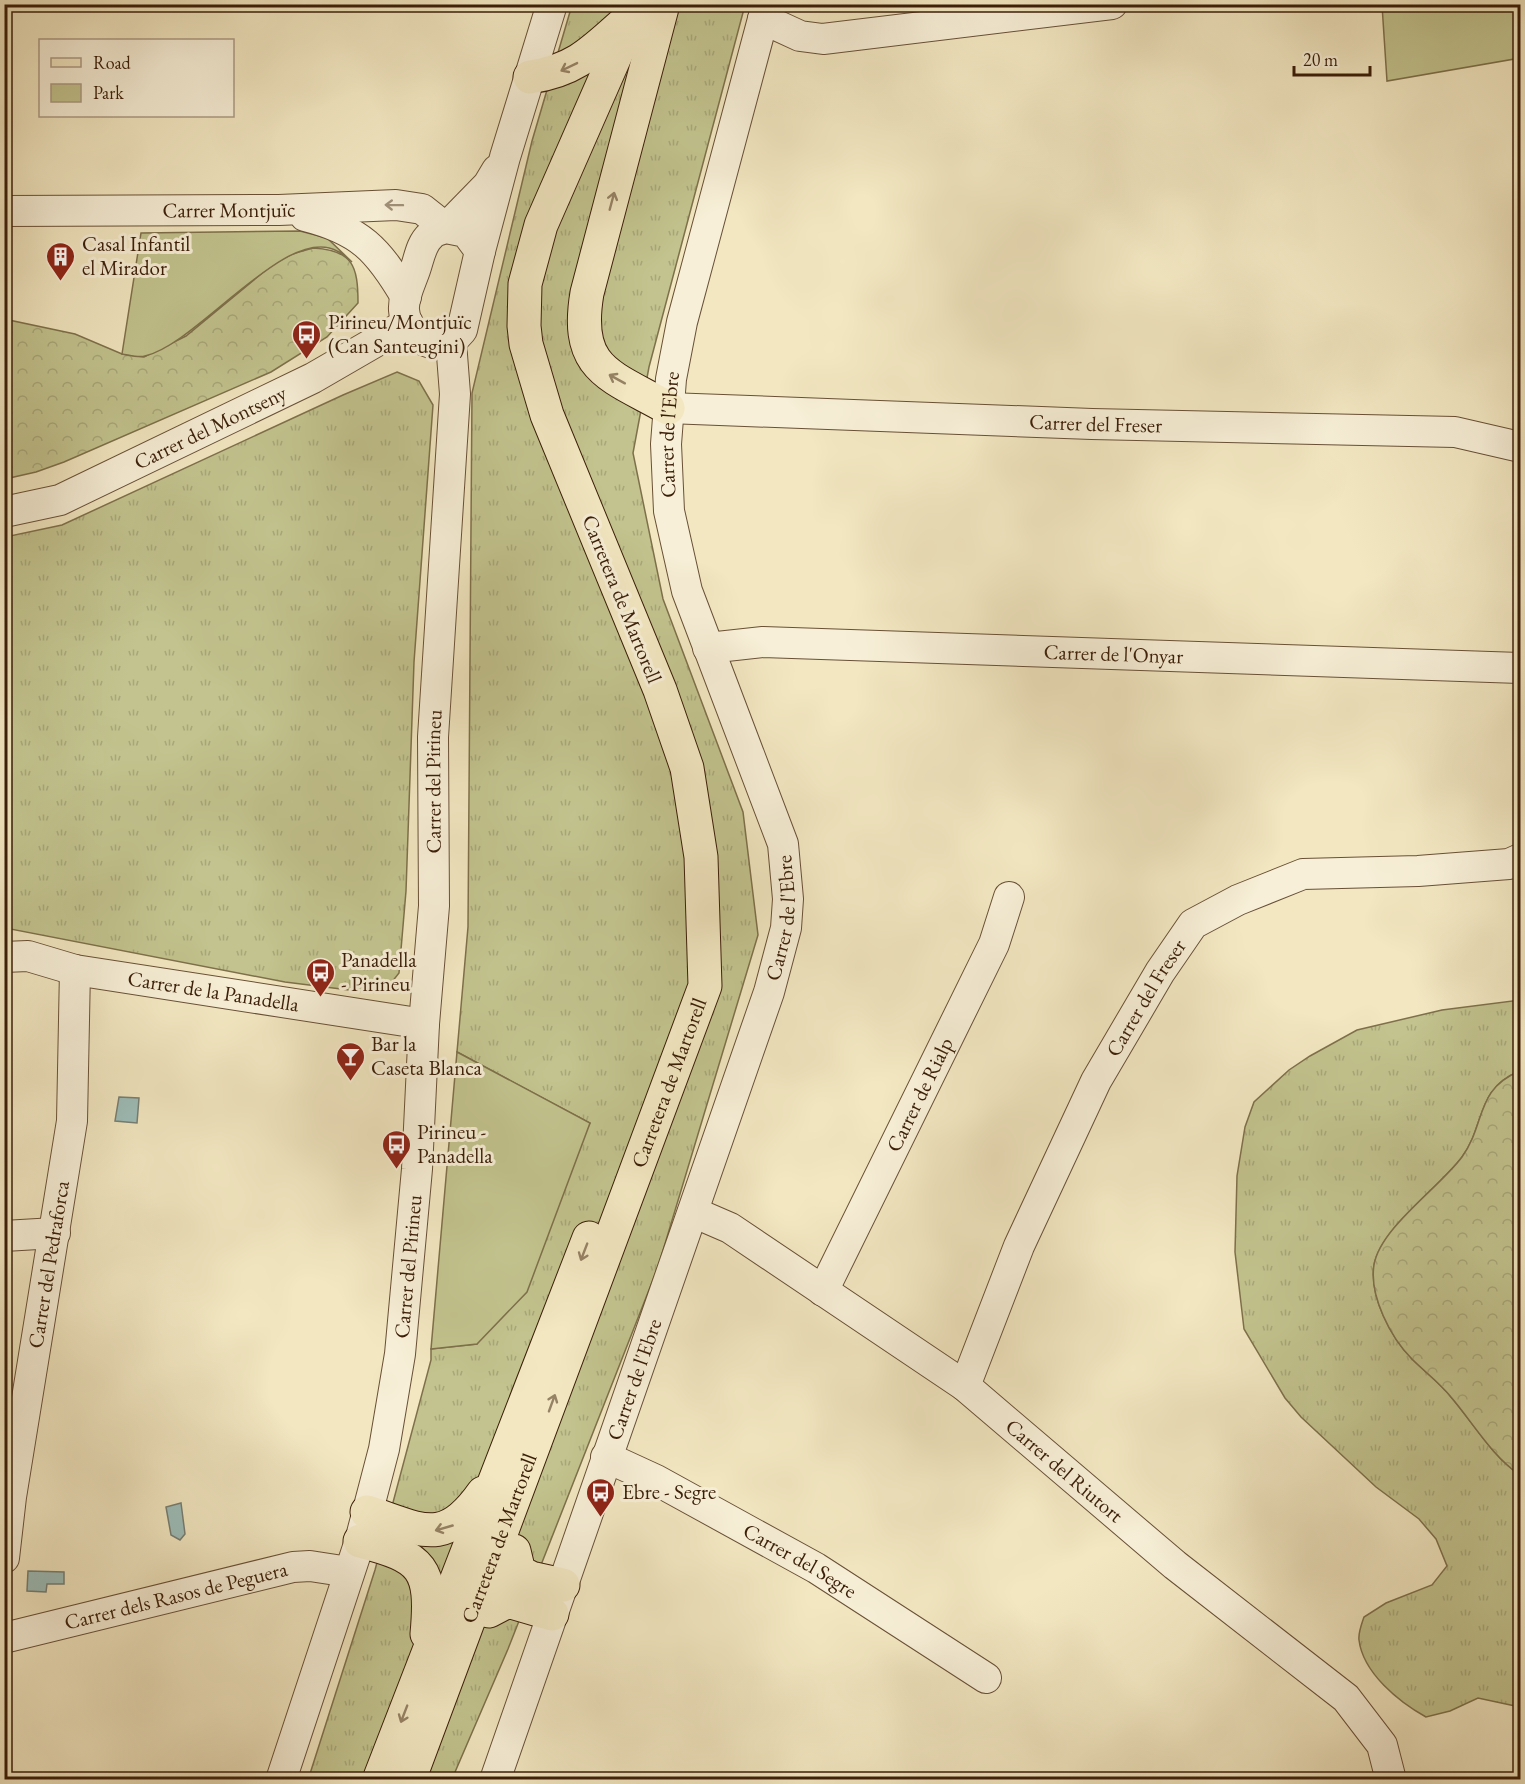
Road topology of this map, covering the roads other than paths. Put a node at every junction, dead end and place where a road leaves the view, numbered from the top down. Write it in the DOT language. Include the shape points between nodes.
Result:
graph roads {
  1 [pos="552,4"];
  2 [pos="663,4"];
  3 [pos="1112,4"];
  4 [pos="634,9"];
  5 [pos="765,12"];
  6 [pos="530,77"];
  7 [pos="505,157"];
  8 [pos="279,210"];
  9 [pos="4,211"];
  10 [pos="446,228"];
  11 [pos="480,251"];
  12 [pos="407,310"];
  13 [pos="451,342"];
  14 [pos="668,408"];
  15 [pos="1521,447"];
  16 [pos="4,512"];
  17 [pos="708,648"];
  18 [pos="1521,668"];
  19 [pos="1521,859"];
  20 [pos="1009,897"];
  21 [pos="703,933"];
  22 [pos="4,957"];
  23 [pos="75,970"];
  24 [pos="424,1024"];
  25 [pos="693,1212"];
  26 [pos="55,1233"];
  27 [pos="4,1236"];
  28 [pos="823,1291"];
  29 [pos="965,1386"];
  30 [pos="522,1412"];
  31 [pos="606,1457"];
  32 [pos="498,1472"];
  33 [pos="514,1503"];
  34 [pos="364,1527"];
  35 [pos="4,1558"];
  36 [pos="349,1572"];
  37 [pos="485,1575"];
  38 [pos="514,1586"];
  39 [pos="557,1600"];
  40 [pos="4,1638"];
  41 [pos="440,1657"];
  42 [pos="986,1678"];
  43 [pos="281,1779"];
  44 [pos="379,1779"];
  45 [pos="409,1779"];
  46 [pos="495,1779"];
  47 [pos="1391,1779"];
  1 -- 6 [label="street"];
  14 -- 2 [label="main road, one-way" via="601,369 586,344 583,325 587,293"];
  3 -- 5 [label="street" via="823,39 800,36"];
  4 -- 6 [label="main road, one-way" via="575,64 554,74"];
  4 -- 21 [label="main road, Carretera de Martorell" via="541,225 525,284 524,326 546,415 660,690 687,768 701,857"];
  5 -- 14 [label="street, Carrer de l'Ebre" via="682,322"];
  6 -- 7 [label="street"];
  7 -- 10 [label="street" via="488,185"];
  7 -- 11 [label="street"];
  8 -- 9 [label="street, Carrer Montjuïc"];
  10 -- 8 [label="street, Carrer Montjuïc, one-way" via="422,209 411,206"];
  8 -- 12 [label="street" via="337,225 361,239 386,263"];
  10 -- 11 [label="street" via="466,232"];
  10 -- 12 [label="street" via="428,237 423,245"];
  11 -- 13 [label="street" via="462,330"];
  12 -- 13 [label="street" via="421,340 430,344"];
  12 -- 16 [label="street, Carrer del Montseny" via="313,378 60,500"];
  13 -- 24 [label="street, Carrer del Pirineu" via="455,394 433,737 434,906"];
  14 -- 15 [label="street, Carrer del Freser" via="1092,424 1455,432"];
  14 -- 17 [label="street, Carrer de l'Ebre" via="669,511 687,591"];
  17 -- 18 [label="street, Carrer de l'Onyar" via="764,642"];
  17 -- 25 [label="street, Carrer de l'Ebre" via="783,844 788,899 781,952 772,982"];
  19 -- 29 [label="street, Carrer del Freser" via="1509,864 1430,870 1303,874 1238,900 1193,924 1096,1081 1019,1246"];
  20 -- 28 [label="street, Carrer de Rialp" via="994,944"];
  21 -- 30 [label="main road, one-way" via="666,1043"];
  33 -- 21 [label="main road, Carretera de Martorell, one-way" via="705,986"];
  22 -- 23 [label="street, Carrer de la Panadella" via="28,957"];
  23 -- 24 [label="street, Carrer de la Panadella"];
  23 -- 26 [label="street, Carrer del Pedraforca" via="72,1121"];
  24 -- 34 [label="street, Carrer del Pirineu" via="417,1169 400,1354 384,1449"];
  25 -- 28 [label="street, Carrer del Riutort" via="730,1228"];
  25 -- 31 [label="street, Carrer de l'Ebre"];
  26 -- 27 [label="street"];
  26 -- 35 [label="street, Carrer del Pedraforca"];
  28 -- 29 [label="street, Carrer del Riutort"];
  29 -- 47 [label="street, Carrer del Riutort" via="1175,1565 1346,1698 1382,1745"];
  30 -- 32 [label="main road"];
  30 -- 37 [label="main road" via="516,1457 478,1551"];
  31 -- 39 [label="street, Carrer de l'Ebre"];
  31 -- 42 [label="street, Carrer del Segre" via="656,1480 816,1568"];
  32 -- 34 [label="main road, one-way" via="474,1506 454,1525 442,1530"];
  32 -- 41 [label="main road"];
  33 -- 37 [label="main road, Carretera de Martorell"];
  33 -- 38 [label="main road"];
  34 -- 36 [label="street, Carrer del Pirineu"];
  34 -- 41 [label="main road" via="410,1557 422,1573 429,1591"];
  36 -- 40 [label="street, Carrer dels Rasos de Peguera" via="293,1567"];
  36 -- 43 [label="street, Carrer del Pirineu"];
  37 -- 38 [label="main road"];
  37 -- 41 [label="main road, Carretera de Martorell"];
  38 -- 39 [label="main road"];
  38 -- 41 [label="main road"];
  39 -- 46 [label="street, Carrer de l'Ebre"];
  41 -- 44 [label="main road, one-way"];
  41 -- 45 [label="main road, Carretera de Martorell"];
}
